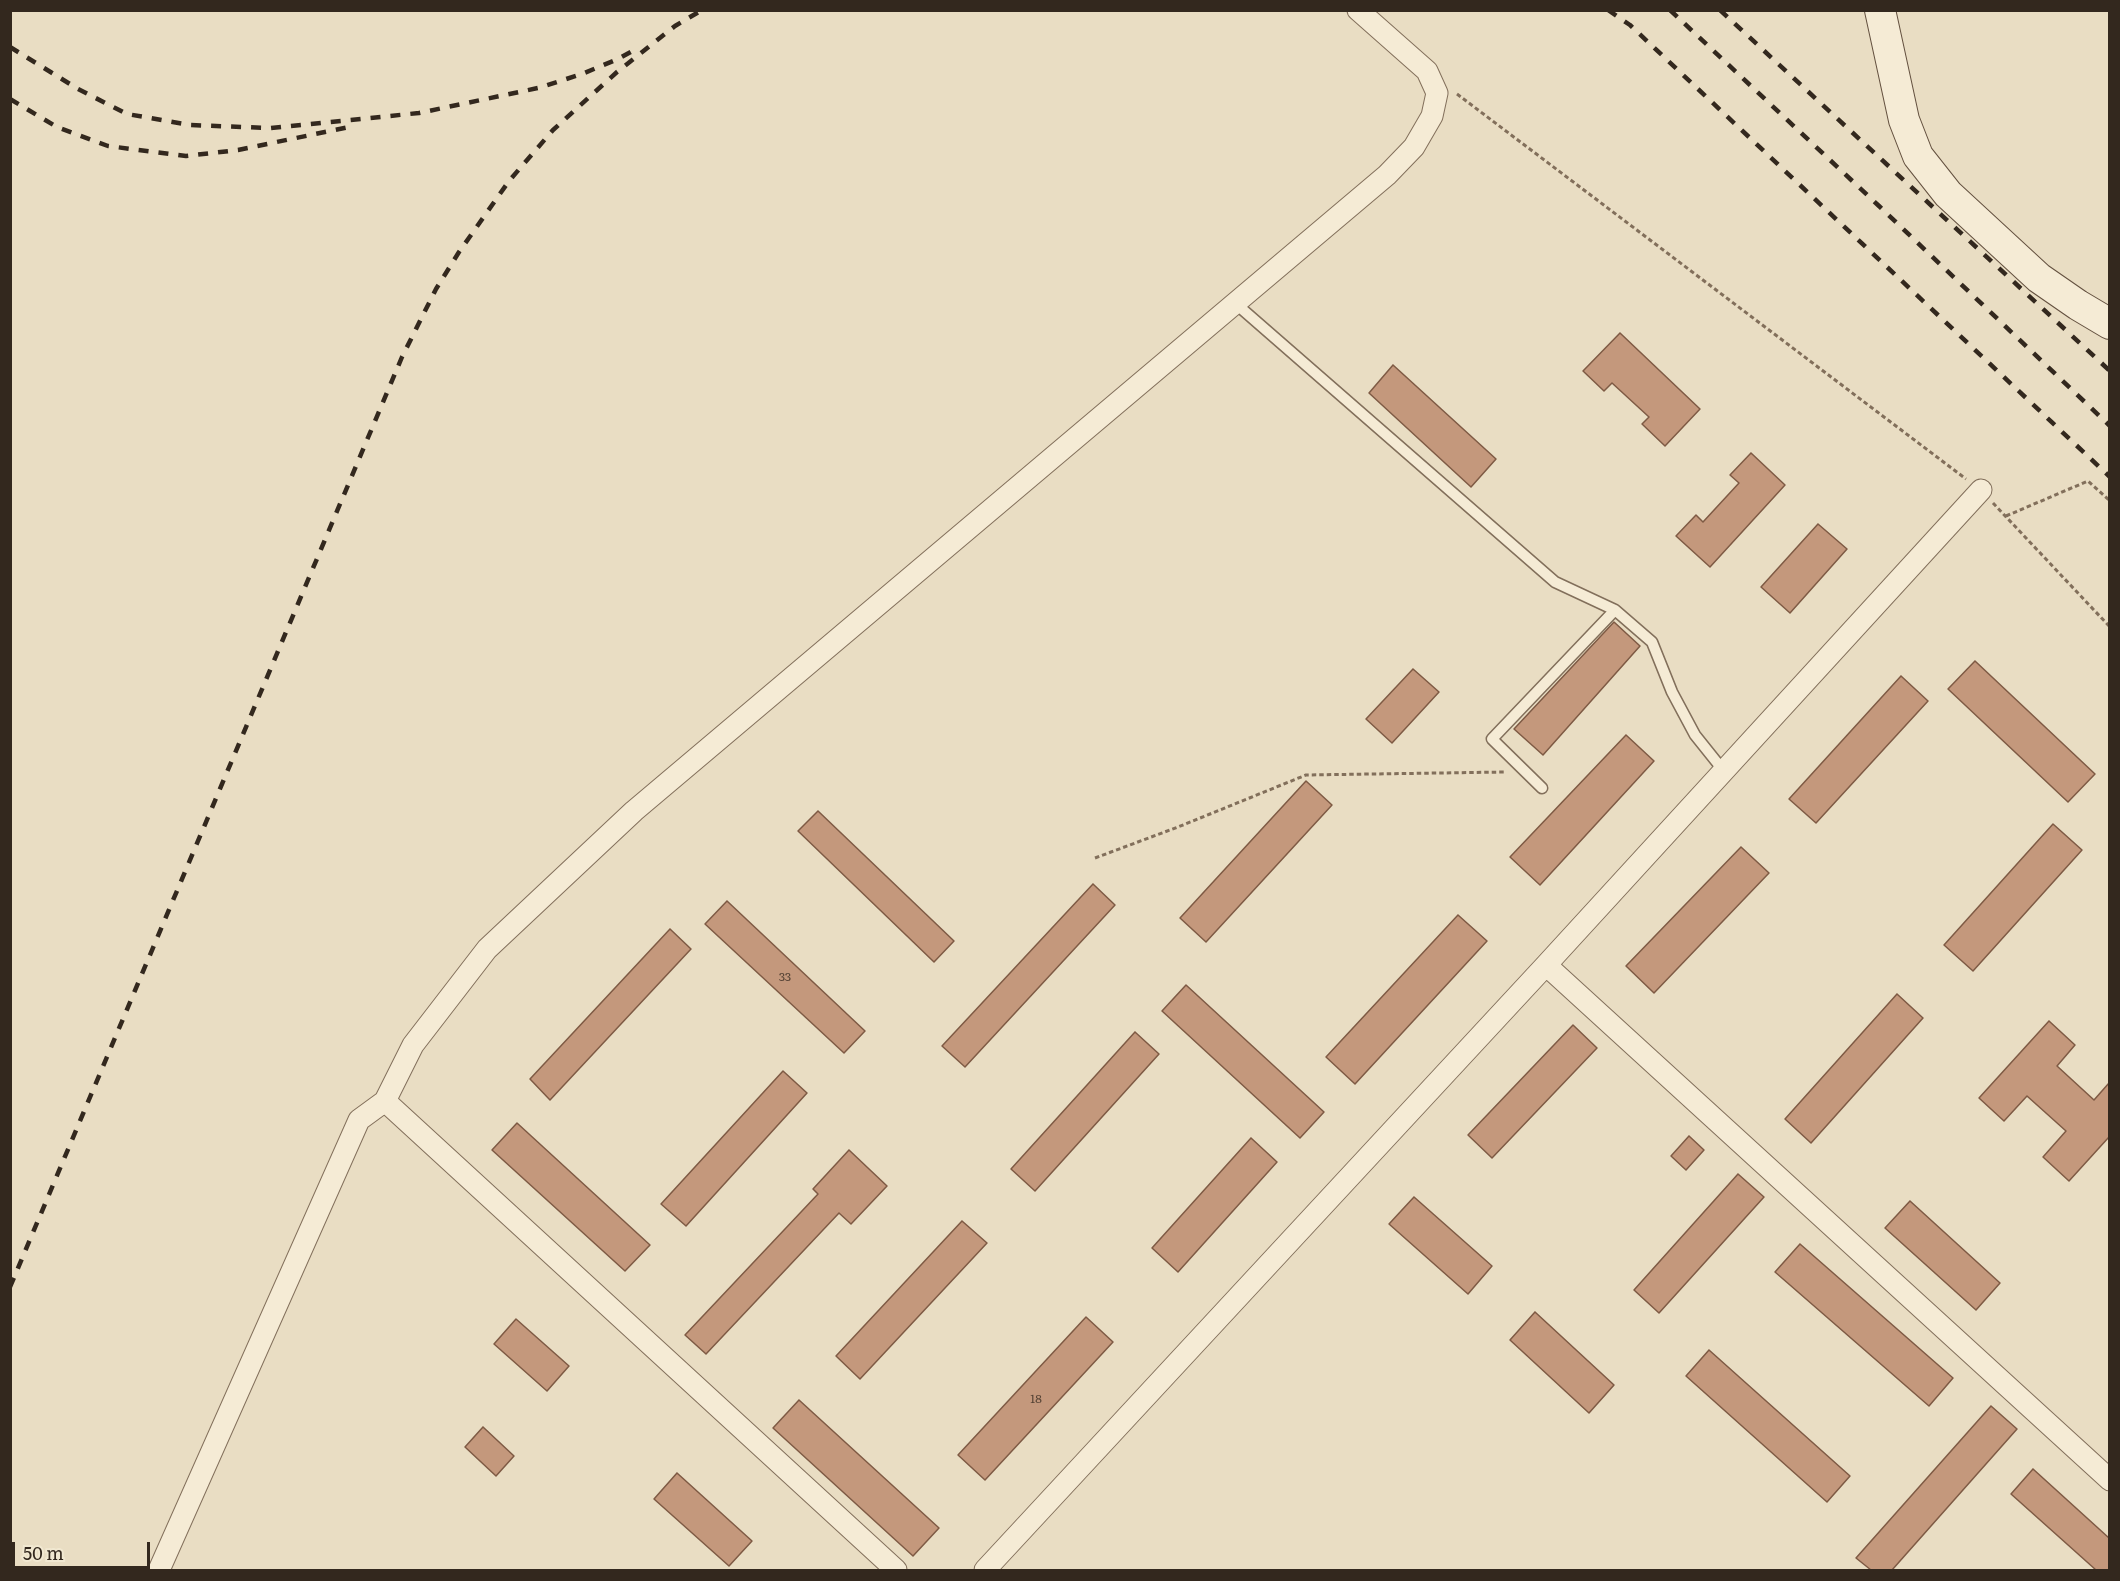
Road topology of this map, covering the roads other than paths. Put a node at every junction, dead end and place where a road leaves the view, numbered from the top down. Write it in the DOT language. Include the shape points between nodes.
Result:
graph roads {
  1 [pos="1358,10"];
  2 [pos="1880,10"];
  3 [pos="1235,303"];
  4 [pos="2109,324"];
  5 [pos="1981,490"];
  6 [pos="1616,610"];
  7 [pos="1723,770"];
  8 [pos="1542,788"];
  9 [pos="1546,965"];
  10 [pos="385,1101"];
  11 [pos="2109,1480"];
  12 [pos="159,1570"];
  13 [pos="896,1570"];
  14 [pos="985,1570"];
  1 -- 3 [label="street" via="1427,71 1437,93 1432,116 1413,147 1387,175"];
  2 -- 4 [label="street" via="1904,120 1918,156 1948,194 2039,278"];
  3 -- 6 [label="lane" via="1555,582"];
  3 -- 10 [label="street" via="625,819 487,949 413,1045"];
  5 -- 7 [label="street"];
  6 -- 7 [label="lane" via="1652,642 1695,735"];
  6 -- 8 [label="lane" via="1492,739"];
  7 -- 9 [label="street"];
  9 -- 11 [label="street"];
  9 -- 14 [label="street"];
  10 -- 12 [label="street" via="359,1119"];
  10 -- 13 [label="street"];
}
